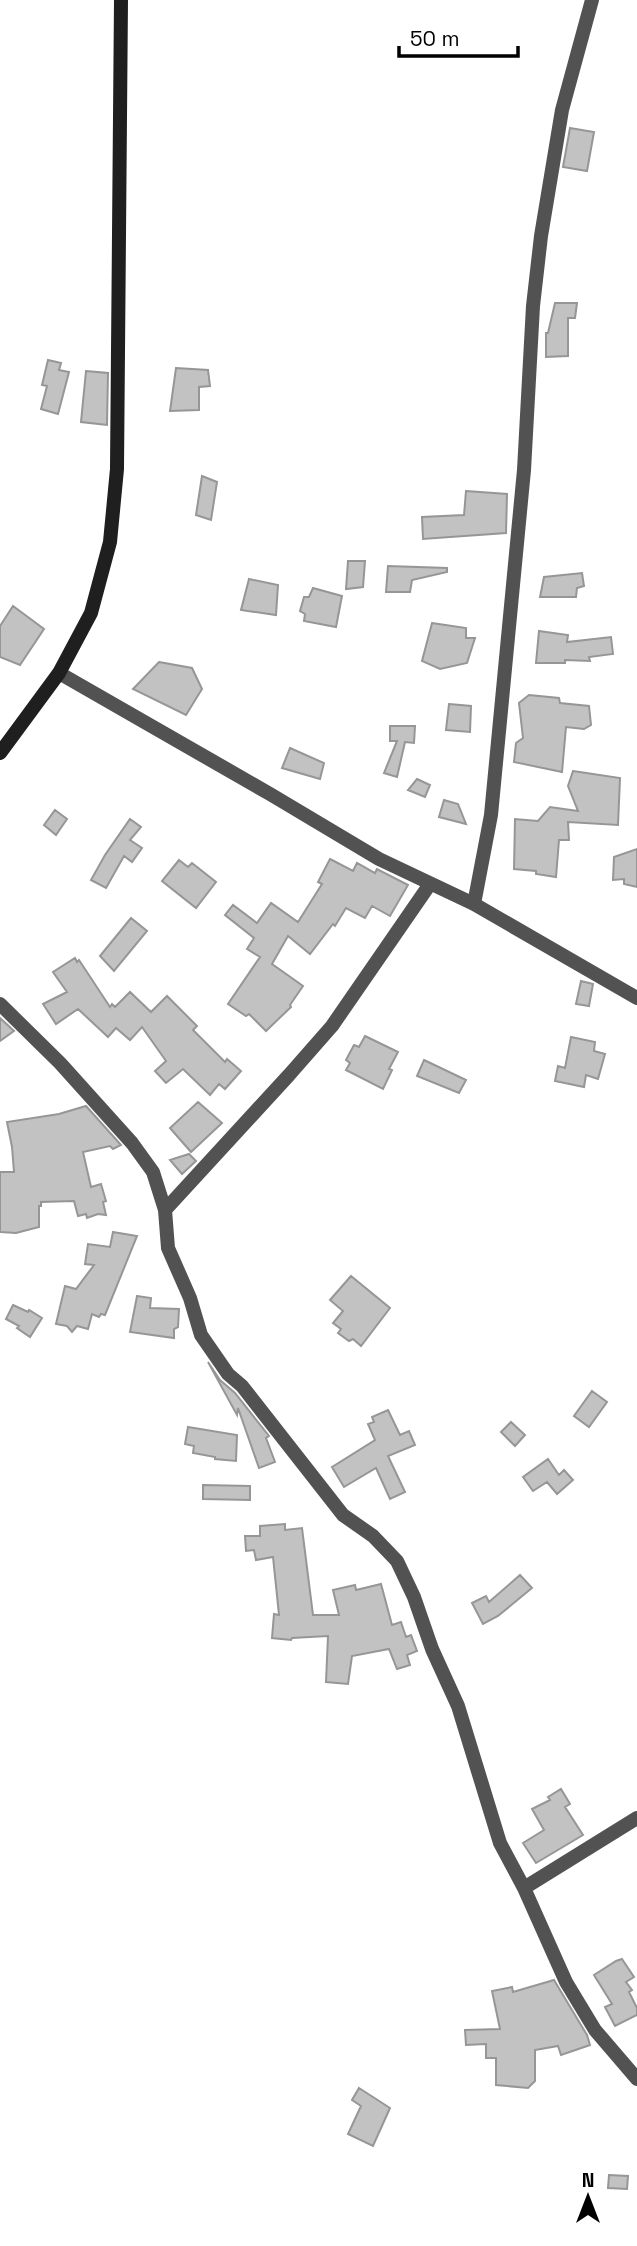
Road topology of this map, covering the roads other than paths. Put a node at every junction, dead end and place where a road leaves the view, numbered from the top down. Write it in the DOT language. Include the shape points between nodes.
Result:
graph roads {
  1 [pos="121,0"];
  2 [pos="592,0"];
  3 [pos="59,673"];
  4 [pos="0,753"];
  5 [pos="430,884"];
  6 [pos="474,904"];
  7 [pos="637,998"];
  8 [pos="0,1004"];
  9 [pos="165,1210"];
  10 [pos="637,1818"];
  11 [pos="524,1888"];
  12 [pos="637,2079"];
  1 -- 3 [label="main road" via="117,469 110,541 91,613"];
  2 -- 6 [label="street" via="562,110 541,236 491,815"];
  3 -- 4 [label="main road"];
  3 -- 5 [label="street"];
  5 -- 6 [label="street"];
  5 -- 9 [label="street" via="332,1026"];
  6 -- 7 [label="street"];
  8 -- 9 [label="street" via="132,1143 153,1172"];
  9 -- 11 [label="street" via="168,1248 201,1335 344,1515 373,1536 397,1562 458,1706 500,1843"];
  10 -- 11 [label="street"];
  11 -- 12 [label="street" via="566,1982 595,2030"];
}
